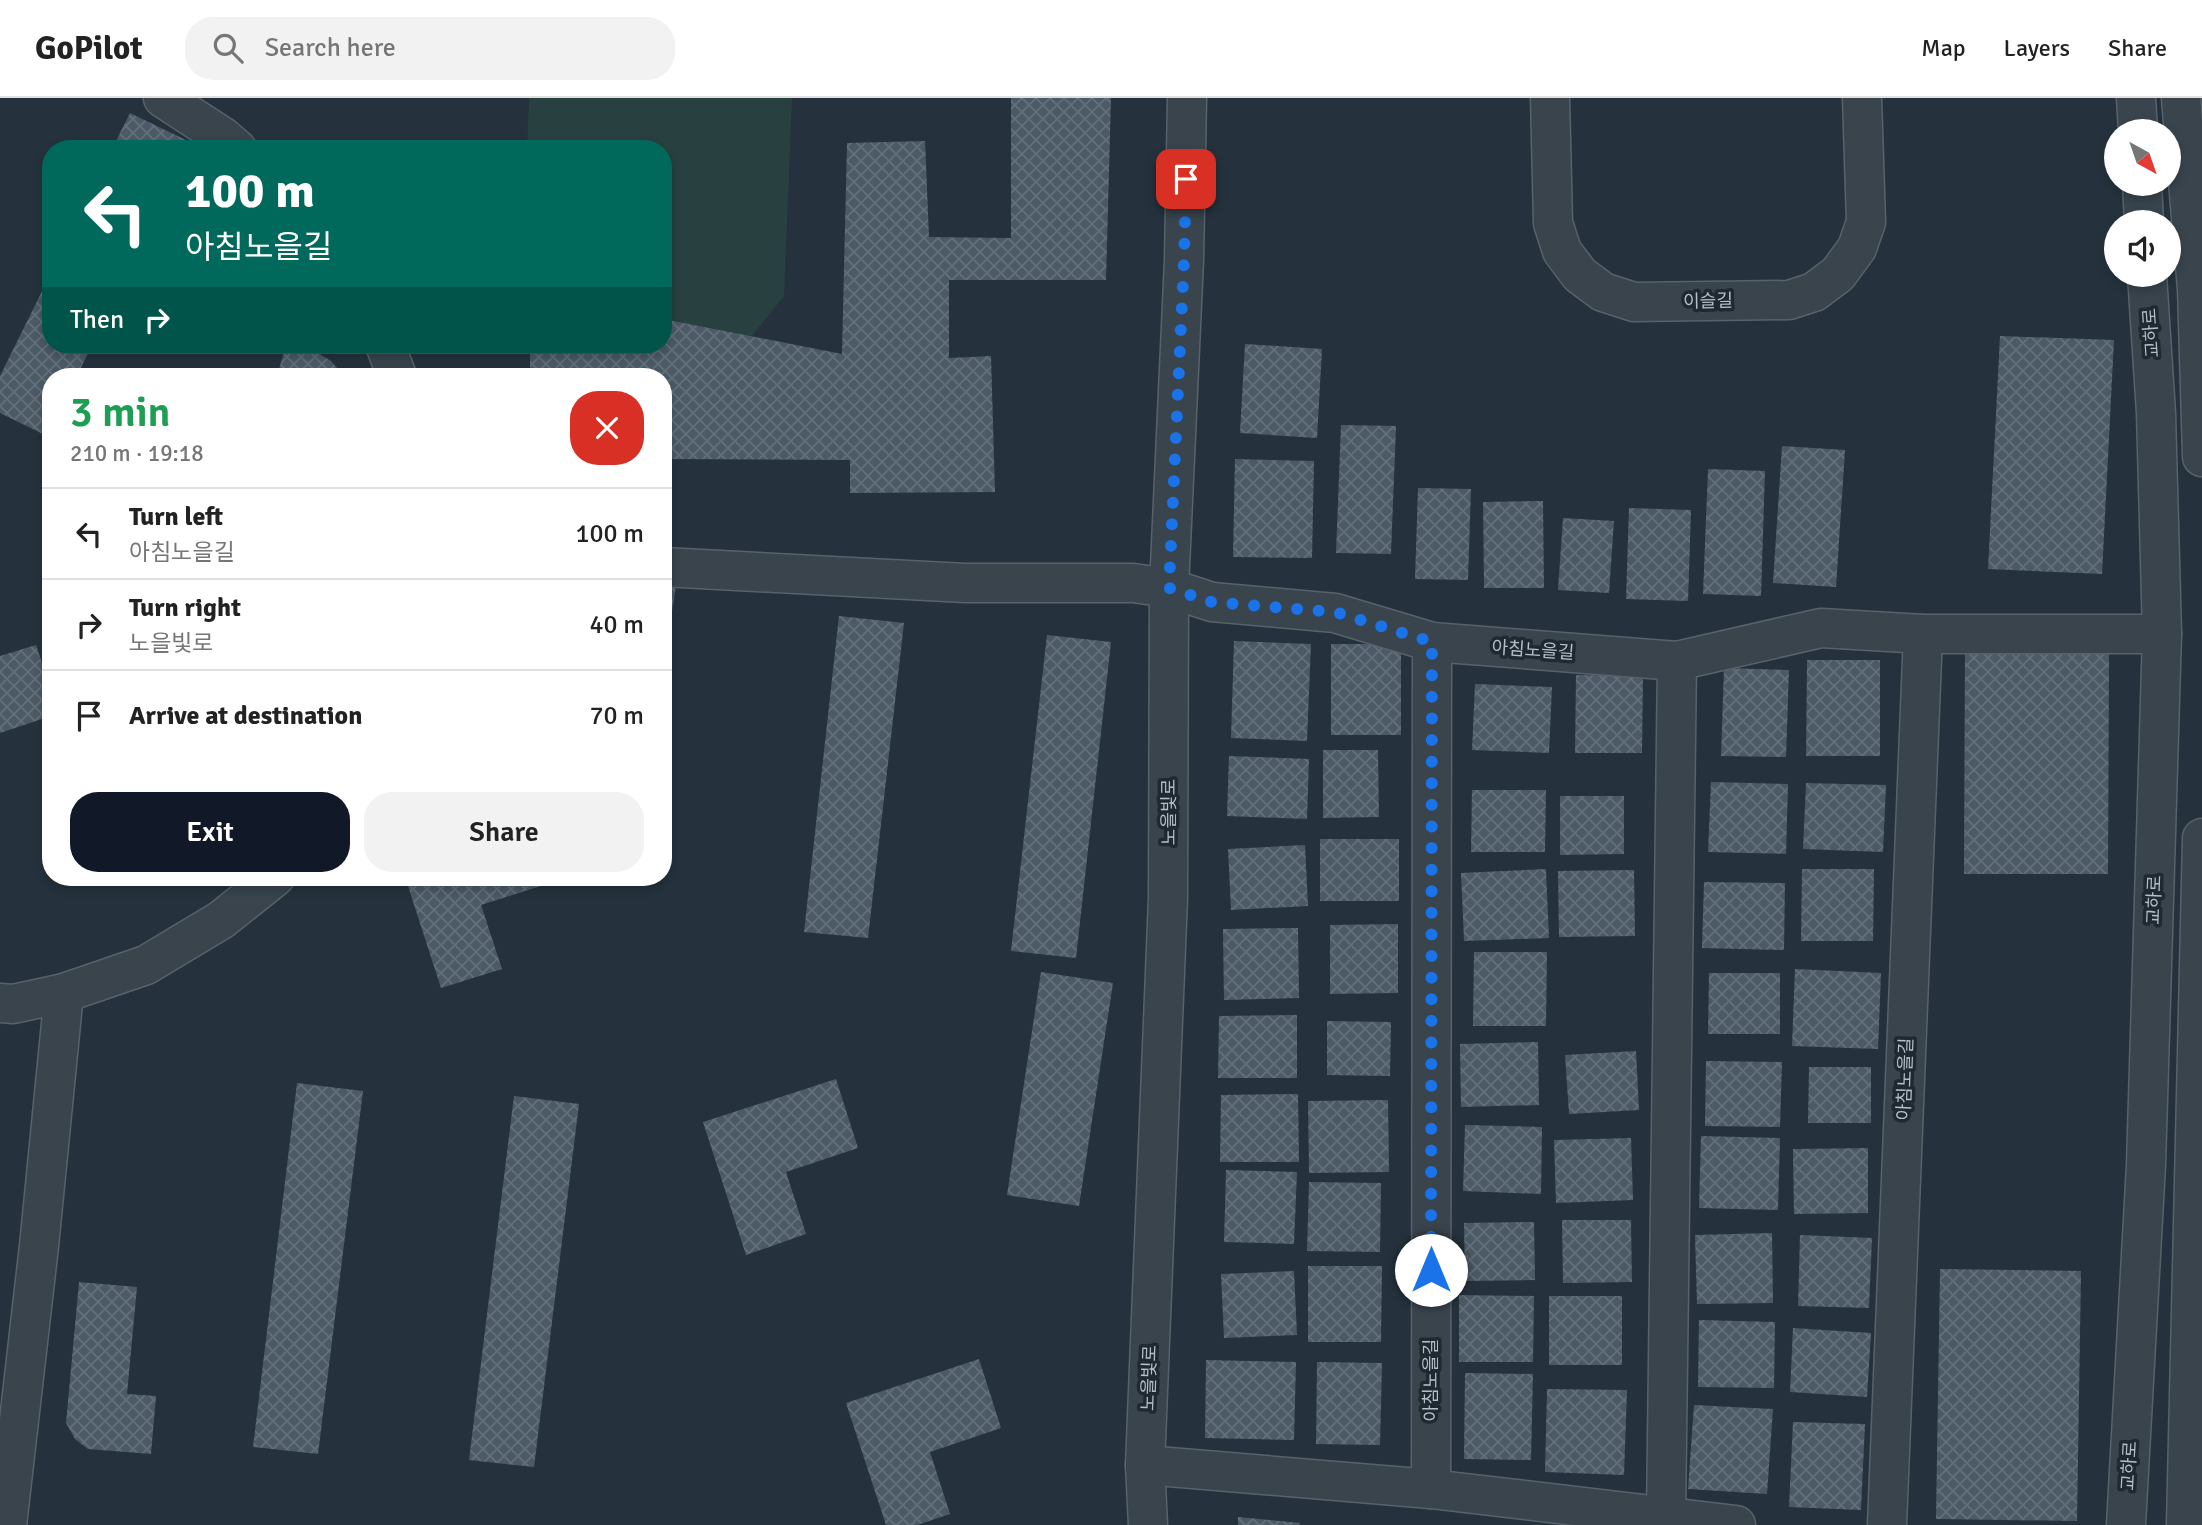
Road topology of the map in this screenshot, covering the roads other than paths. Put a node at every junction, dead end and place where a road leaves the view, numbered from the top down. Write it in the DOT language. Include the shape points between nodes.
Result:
graph roads {
  1 [pos="163,98"];
  2 [pos="1187,98"];
  3 [pos="1550,98"];
  4 [pos="1862,98"];
  5 [pos="2136,98"];
  6 [pos="2181,98"];
  7 [pos="2137,119"];
  8 [pos="226,140"];
  9 [pos="2148,287"];
  10 [pos="2202,457"];
  11 [pos="672,567"];
  12 [pos="1169,588"];
  13 [pos="1923,634"];
  14 [pos="2162,634"];
  15 [pos="1432,642"];
  16 [pos="1677,661"];
  17 [pos="2202,838"];
  18 [pos="264,886"];
  19 [pos="64,993"];
  20 [pos="0,1003"];
  21 [pos="1145,1465"];
  22 [pos="1431,1489"];
  23 [pos="1666,1517"];
  24 [pos="7,1525"];
  25 [pos="1148,1525"];
  26 [pos="1737,1525"];
  27 [pos="1887,1525"];
  28 [pos="2126,1525"];
  29 [pos="2186,1525"];
  1 -- 8 [label="street"];
  2 -- 12 [label="street, 노을빛로"];
  3 -- 4 [label="street, 이슬길" via="1553,223 1562,251 1580,275 1603,292 1634,302 1789,300 1814,292 1838,274 1857,248 1866,222"];
  5 -- 7 [label="street"];
  6 -- 10 [label="street" via="2197,289"];
  9 -- 14 [label="street, 교하로"];
  11 -- 12 [label="street, 아침노을길" via="965,583 1133,583"];
  12 -- 15 [label="street, 아침노을길" via="1212,602 1335,612"];
  12 -- 21 [label="street, 노을빛로" via="1168,898"];
  13 -- 14 [label="street, 아침노을길"];
  13 -- 16 [label="street, 아침노을길" via="1822,628"];
  13 -- 27 [label="street, 아침노을길"];
  14 -- 28 [label="street, 교하로" via="2147,1164"];
  15 -- 16 [label="street, 아침노을길"];
  15 -- 22 [label="street, 아침노을길"];
  16 -- 23 [label="street"];
  17 -- 29 [label="street"];
  18 -- 19 [label="street" via="221,920 146,965"];
  19 -- 20 [label="street"];
  19 -- 24 [label="street"];
  21 -- 22 [label="street"];
  21 -- 25 [label="street, 노을빛로"];
  22 -- 23 [label="street"];
  23 -- 26 [label="street"];
}
